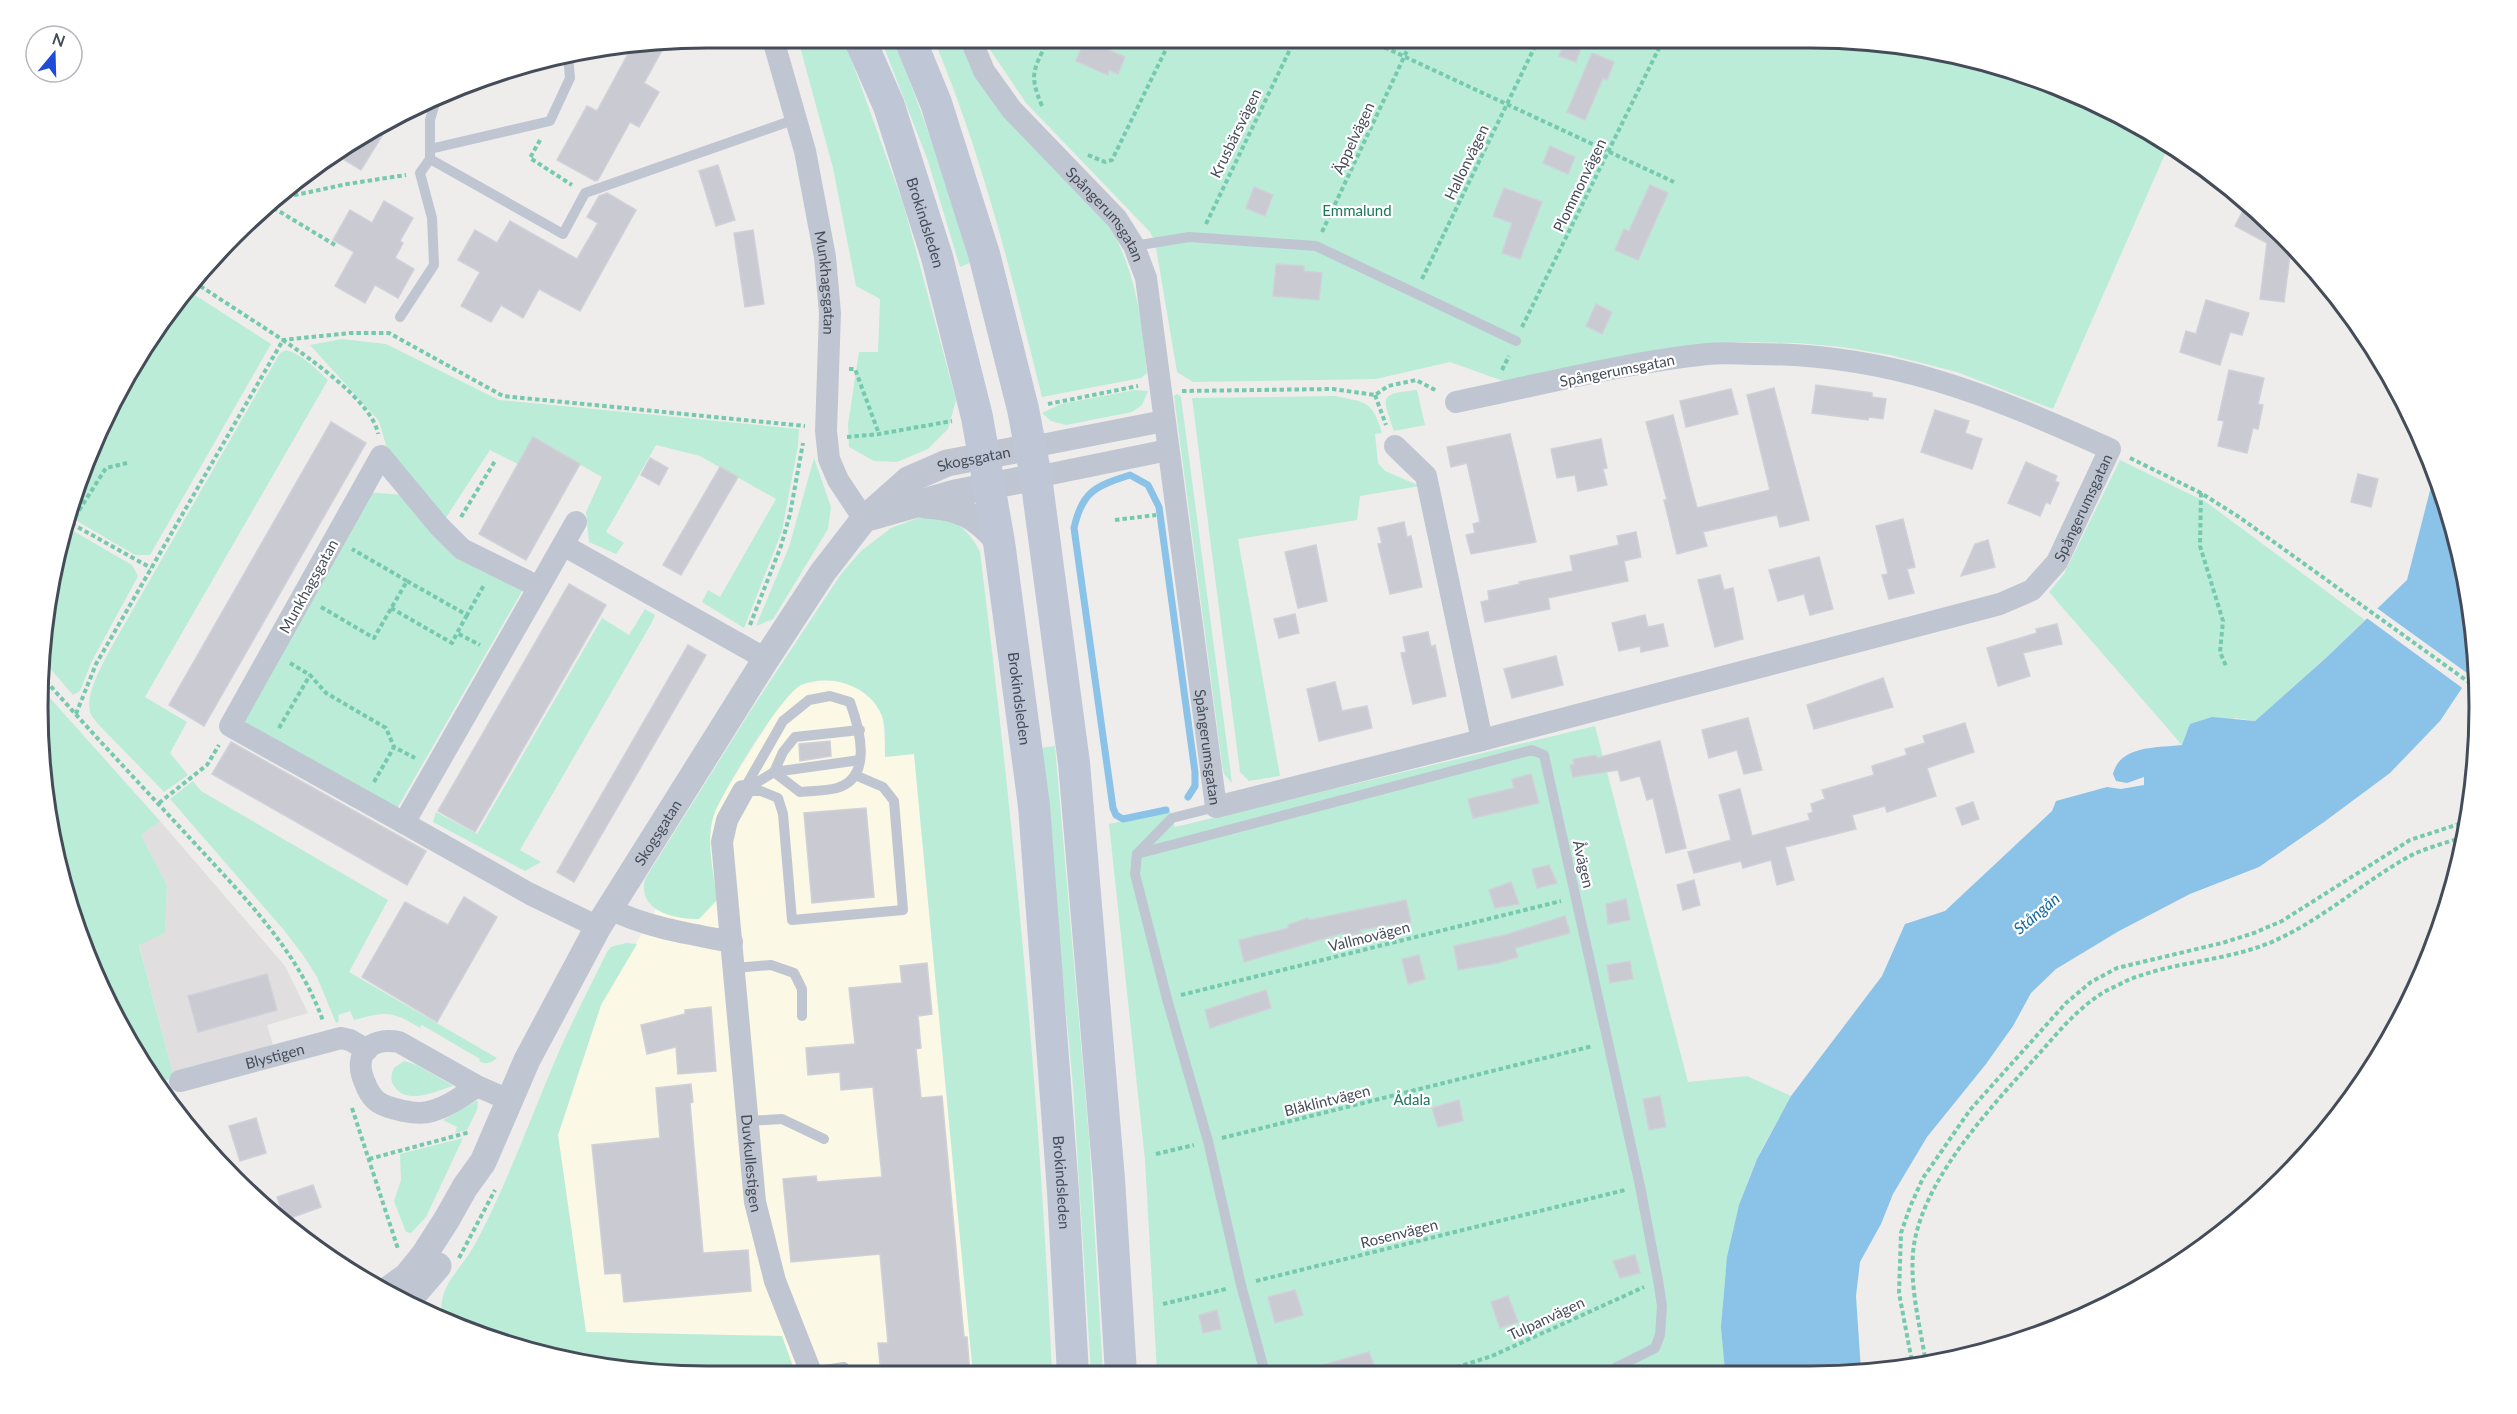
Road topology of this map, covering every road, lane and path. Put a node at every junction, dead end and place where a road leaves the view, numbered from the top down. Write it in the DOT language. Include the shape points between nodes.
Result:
graph roads {
  1 [pos="775,48"];
  2 [pos="864,48"];
  3 [pos="913,48"];
  4 [pos="974,48"];
  5 [pos="1044,48"];
  6 [pos="1167,48"];
  7 [pos="1291,48"];
  8 [pos="1385,48"];
  9 [pos="1408,48"];
  10 [pos="1534,48"];
  11 [pos="1659,48"];
  12 [pos="1404,57"];
  13 [pos="569,63"];
  14 [pos="1507,105"];
  15 [pos="434,108"];
  16 [pos="1048,114"];
  17 [pos="796,119"];
  18 [pos="550,121"];
  19 [pos="1080,147"];
  20 [pos="1609,151"];
  21 [pos="430,154"];
  22 [pos="420,173"];
  23 [pos="1674,182"];
  24 [pos="585,193"];
  25 [pos="292,196"];
  26 [pos="275,209"];
  27 [pos="1204,237"];
  28 [pos="335,245"];
  29 [pos="1134,246"];
  30 [pos="1316,246"];
  31 [pos="200,286"];
  32 [pos="1415,294"];
  33 [pos="400,317"];
  34 [pos="283,340"];
  35 [pos="1516,341"];
  36 [pos="848,369"];
  37 [pos="1159,382"];
  38 [pos="1375,395"];
  39 [pos="1456,402"];
  40 [pos="1023,409"];
  41 [pos="977,417"];
  42 [pos="1164,421"];
  43 [pos="826,431"];
  44 [pos="879,434"];
  45 [pos="1395,446"];
  46 [pos="1031,447"];
  47 [pos="2110,449"];
  48 [pos="1168,450"];
  49 [pos="984,454"];
  50 [pos="381,456"];
  51 [pos="495,461"];
  52 [pos="128,463"];
  53 [pos="1036,477"];
  54 [pos="989,486"];
  55 [pos="2201,493"];
  56 [pos="918,504"];
  57 [pos="77,513"];
  58 [pos="1150,516"];
  59 [pos="864,519"];
  60 [pos="1115,520"];
  61 [pos="576,522"];
  62 [pos="74,524"];
  63 [pos="449,536"];
  64 [pos="335,539"];
  65 [pos="999,542"];
  66 [pos="563,545"];
  67 [pos="494,566"];
  68 [pos="151,568"];
  69 [pos="407,581"];
  70 [pos="539,587"];
  71 [pos="303,596"];
  72 [pos="391,608"];
  73 [pos="466,615"];
  74 [pos="457,633"];
  75 [pos="742,645"];
  76 [pos="271,652"];
  77 [pos="500,656"];
  78 [pos="766,659"];
  79 [pos="2226,666"];
  80 [pos="310,675"];
  81 [pos="2468,682"];
  82 [pos="49,683"];
  83 [pos="76,714"];
  84 [pos="230,726"];
  85 [pos="860,730"];
  86 [pos="1482,740"];
  87 [pos="268,747"];
  88 [pos="394,747"];
  89 [pos="861,760"];
  90 [pos="434,769"];
  91 [pos="774,772"];
  92 [pos="855,775"];
  93 [pos="743,791"];
  94 [pos="363,801"];
  95 [pos="159,804"];
  96 [pos="1216,807"];
  97 [pos="404,823"];
  98 [pos="2458,824"];
  99 [pos="2455,840"];
  100 [pos="1137,854"];
  101 [pos="1576,897"];
  102 [pos="604,918"];
  103 [pos="732,942"];
  104 [pos="734,968"];
  105 [pos="1167,999"];
  106 [pos="802,1016"];
  107 [pos="329,1040"];
  108 [pos="1608,1043"];
  109 [pos="367,1050"];
  110 [pos="180,1081"];
  111 [pos="477,1086"];
  112 [pos="509,1100"];
  113 [pos="351,1105"];
  114 [pos="748,1121"];
  115 [pos="470,1133"];
  116 [pos="824,1139"];
  117 [pos="1208,1141"];
  118 [pos="1156,1154"];
  119 [pos="369,1159"];
  120 [pos="1640,1186"];
  121 [pos="1658,1280"];
  122 [pos="1241,1285"];
  123 [pos="409,1287"];
  124 [pos="1163,1304"];
  125 [pos="1925,1355"];
  126 [pos="1911,1358"];
  127 [pos="809,1366"];
  128 [pos="1073,1366"];
  129 [pos="1120,1366"];
  130 [pos="1263,1366"];
  131 [pos="1461,1366"];
  132 [pos="1622,1366"];
  1 -- 17 [label="street, Munkhagsgatan"];
  2 -- 41 [label="main road, Brokindsleden" via="888,106 937,257"];
  3 -- 40 [label="main road" via="936,103 984,254"];
  4 -- 29 [label="street, Spångerumsgatan" via="984,71 1012,110 1117,219"];
  5 -- 16 [label="path" via="1032,80"];
  6 -- 19 [label="path" via="1112,160 1105,162"];
  7 -- 27 [label="path, Krusbärsvägen" via="1206,220"];
  8 -- 12 [label="path"];
  9 -- 12 [label="path, Äppelvägen"];
  10 -- 14 [label="path, Hallonvägen"];
  11 -- 20 [label="path, Plommonvägen"];
  12 -- 14 [label="path"];
  12 -- 30 [label="path, Äppelvägen"];
  13 -- 18 [label="lane" via="570,78"];
  14 -- 20 [label="path"];
  14 -- 32 [label="path, Hallonvägen"];
  15 -- 21 [label="lane"];
  17 -- 24 [label="lane"];
  17 -- 43 [label="street, Munkhagsgatan" via="813,185 825,257 830,314"];
  18 -- 21 [label="lane"];
  18 -- 24 [label="path" via="530,158"];
  20 -- 23 [label="path"];
  20 -- 35 [label="path, Plommonvägen"];
  21 -- 22 [label="lane"];
  21 -- 24 [label="lane" via="562,234"];
  22 -- 25 [label="path"];
  22 -- 33 [label="lane" via="432,219 434,264"];
  26 -- 28 [label="path"];
  27 -- 29 [label="lane"];
  27 -- 30 [label="lane"];
  29 -- 37 [label="street, Spångerumsgatan" via="1146,278"];
  30 -- 32 [label="lane"];
  31 -- 34 [label="path"];
  32 -- 35 [label="lane"];
  34 -- 50 [label="path" via="321,366 361,405 377,430"];
  34 -- 68 [label="path"];
  34 -- 75 [label="path" via="389,333 503,396 806,426 787,525"];
  36 -- 44 [label="path" via="855,369"];
  37 -- 38 [label="path" via="1185,392 1333,389"];
  37 -- 40 [label="path"];
  37 -- 42 [label="street, Spångerumsgatan"];
  38 -- 39 [label="path" via="1388,386 1416,380"];
  38 -- 45 [label="path"];
  39 -- 47 [label="street, Spångerumsgatan" via="1629,366 1709,354 1798,354 1877,364 1952,384 2022,409"];
  40 -- 46 [label="main road"];
  41 -- 44 [label="path"];
  41 -- 49 [label="main road, Brokindsleden"];
  42 -- 46 [label="street"];
  42 -- 48 [label="street, Spångerumsgatan"];
  43 -- 44 [label="path" via="848,437"];
  43 -- 59 [label="street, Munkhagsgatan" via="829,459 838,480"];
  45 -- 86 [label="street" via="1426,476"];
  46 -- 49 [label="street, Skogsgatan"];
  46 -- 53 [label="main road"];
  47 -- 55 [label="path"];
  47 -- 86 [label="street, Spångerumsgatan" via="2057,562 2032,590 1979,610"];
  48 -- 53 [label="street"];
  48 -- 96 [label="street, Spångerumsgatan"];
  49 -- 54 [label="main road, Brokindsleden"];
  49 -- 59 [label="street, Skogsgatan" via="947,463 908,480"];
  50 -- 63 [label="street"];
  50 -- 64 [label="street, Munkhagsgatan"];
  51 -- 63 [label="path"];
  52 -- 57 [label="path" via="106,468"];
  53 -- 54 [label="street, Skogsgatan"];
  53 -- 129 [label="main road" via="1074,763"];
  54 -- 56 [label="street, Skogsgatan"];
  54 -- 65 [label="main road, Brokindsleden"];
  55 -- 79 [label="path" via="2200,546 2223,621 2220,652"];
  55 -- 81 [label="path"];
  56 -- 59 [label="street, Skogsgatan"];
  56 -- 65 [label="street" via="950,506 966,513"];
  58 -- 60 [label="path"];
  59 -- 78 [label="street, Skogsgatan"];
  61 -- 66 [label="street"];
  62 -- 68 [label="path"];
  63 -- 67 [label="street" via="462,549"];
  64 -- 69 [label="path"];
  64 -- 71 [label="street, Munkhagsgatan"];
  65 -- 128 [label="main road, Brokindsleden" via="1034,806"];
  66 -- 70 [label="street"];
  66 -- 75 [label="street"];
  67 -- 70 [label="street"];
  67 -- 73 [label="path"];
  68 -- 83 [label="path" via="96,664"];
  69 -- 72 [label="path"];
  69 -- 73 [label="path"];
  70 -- 77 [label="street"];
  71 -- 72 [label="path" via="374,638"];
  71 -- 76 [label="street, Munkhagsgatan"];
  72 -- 74 [label="path" via="452,643"];
  73 -- 74 [label="path"];
  74 -- 77 [label="path"];
  75 -- 78 [label="street"];
  76 -- 80 [label="path"];
  76 -- 84 [label="street, Munkhagsgatan"];
  77 -- 90 [label="street"];
  78 -- 102 [label="street, Skogsgatan"];
  80 -- 87 [label="path"];
  80 -- 88 [label="path" via="326,693 386,728"];
  82 -- 83 [label="path"];
  83 -- 95 [label="path"];
  84 -- 87 [label="street"];
  84 -- 95 [label="path" via="207,765"];
  85 -- 89 [label="lane"];
  85 -- 91 [label="lane" via="795,737"];
  85 -- 93 [label="lane" via="850,702 830,696 809,700 783,721"];
  86 -- 96 [label="street, Spångerumsgatan"];
  87 -- 94 [label="street"];
  88 -- 90 [label="path"];
  88 -- 94 [label="path"];
  89 -- 91 [label="lane"];
  89 -- 92 [label="lane"];
  90 -- 97 [label="street"];
  91 -- 92 [label="lane" via="800,792 838,788"];
  91 -- 93 [label="lane"];
  92 -- 93 [label="lane" via="882,787 894,801 903,910 792,920 783,814 778,798 761,791"];
  93 -- 103 [label="street, Duvkullestigen" via="727,820 722,842"];
  94 -- 97 [label="street"];
  95 -- 107 [label="path" via="290,955 305,978"];
  96 -- 100 [label="lane" via="1172,818"];
  97 -- 102 [label="street" via="530,894"];
  98 -- 126 [label="path" via="2410,840 2282,921 2222,943 2117,968 2091,982 2066,1003 1970,1110 1923,1178 1910,1207 1901,1233 1899,1293"];
  99 -- 125 [label="path" via="2409,857 2305,926 2273,941 2241,953 2128,980 2098,996 2072,1017 1962,1143 1923,1213 1912,1266"];
  100 -- 101 [label="lane, Åvägen" via="1532,750 1544,755"];
  100 -- 105 [label="lane" via="1135,874"];
  101 -- 105 [label="path, Vallmovägen"];
  101 -- 108 [label="lane, Åvägen"];
  102 -- 103 [label="street" via="626,917"];
  102 -- 112 [label="street, Skogsgatan" via="549,1015"];
  103 -- 104 [label="street, Duvkullestigen"];
  104 -- 106 [label="lane" via="771,965 794,973 801,989"];
  104 -- 114 [label="street, Duvkullestigen"];
  105 -- 117 [label="lane"];
  107 -- 109 [label="street, Blystigen" via="350,1040"];
  107 -- 110 [label="street, Blystigen"];
  108 -- 117 [label="path, Blåklintvägen"];
  108 -- 120 [label="lane, Åvägen"];
  109 -- 111 [label="street" via="380,1042 399,1042"];
  109 -- 111 [label="street" via="359,1069 374,1099 390,1108 412,1113 431,1111"];
  111 -- 112 [label="street"];
  112 -- 123 [label="street, Skogsgatan" via="483,1162 465,1186"];
  113 -- 119 [label="path"];
  114 -- 116 [label="lane" via="782,1119"];
  114 -- 127 [label="street, Duvkullestigen" via="755,1202 775,1281"];
  115 -- 119 [label="path"];
  117 -- 118 [label="path, Blåklintvägen"];
  117 -- 122 [label="lane"];
  119 -- 123 [label="path"];
  120 -- 121 [label="lane, Åvägen"];
  120 -- 122 [label="path, Rosenvägen"];
  121 -- 131 [label="path, Tulpanvägen" via="1492,1356"];
  121 -- 132 [label="lane, Åvägen" via="1661,1316 1655,1348"];
  122 -- 124 [label="path, Rosenvägen"];
  122 -- 130 [label="lane"];
}
